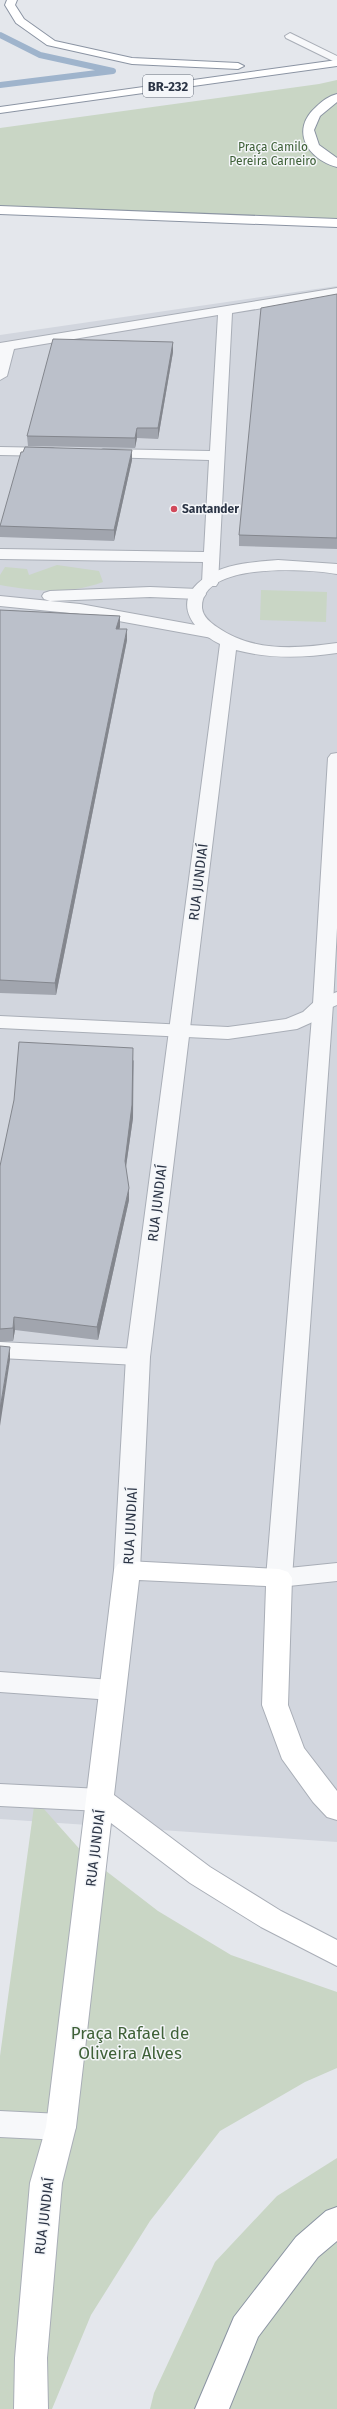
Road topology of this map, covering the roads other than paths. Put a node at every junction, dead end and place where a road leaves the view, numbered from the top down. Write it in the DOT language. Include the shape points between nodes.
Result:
graph roads {
  1 [pos="12,0"];
  2 [pos="290,36"];
  3 [pos="337,60"];
  4 [pos="337,64"];
  5 [pos="313,67"];
  6 [pos="337,97"];
  7 [pos="0,110"];
  8 [pos="337,163"];
  9 [pos="0,210"];
  10 [pos="337,223"];
  11 [pos="337,292"];
  12 [pos="226,310"];
  13 [pos="4,346"];
  14 [pos="0,376"];
  15 [pos="0,451"];
  16 [pos="70,452"];
  17 [pos="85,453"];
  18 [pos="217,456"];
  19 [pos="0,554"];
  20 [pos="211,557"];
  21 [pos="337,569"];
  22 [pos="210,583"];
  23 [pos="198,594"];
  24 [pos="0,600"];
  25 [pos="221,637"];
  26 [pos="337,648"];
  27 [pos="337,758"];
  28 [pos="330,1001"];
  29 [pos="0,1022"];
  30 [pos="180,1029"];
  31 [pos="0,1350"];
  32 [pos="138,1357"];
  33 [pos="128,1570"];
  34 [pos="337,1572"];
  35 [pos="279,1578"];
  36 [pos="0,1682"];
  37 [pos="112,1690"];
  38 [pos="0,1795"];
  39 [pos="101,1800"];
  40 [pos="337,1809"];
  41 [pos="337,1954"];
  42 [pos="0,2124"];
  43 [pos="62,2127"];
  44 [pos="337,2221"];
  45 [pos="31,2409"];
  46 [pos="212,2409"];
  1 -- 5 [label="main road" via="10,5 20,21 51,43 71,48 132,61"];
  2 -- 3 [label="street"];
  4 -- 5 [label="main road, BR-232"];
  5 -- 7 [label="main road, BR-232"];
  6 -- 8 [label="main road" via="322,106 309,119 306,132 309,141 325,157"];
  9 -- 10 [label="main road"];
  11 -- 12 [label="street"];
  12 -- 13 [label="street"];
  12 -- 18 [label="street"];
  13 -- 14 [label="street"];
  15 -- 16 [label="street"];
  17 -- 18 [label="street"];
  18 -- 20 [label="street"];
  19 -- 20 [label="street"];
  20 -- 22 [label="street"];
  21 -- 22 [label="street" via="294,563 261,565 232,572"];
  22 -- 23 [label="street"];
  23 -- 24 [label="street" via="92,593"];
  23 -- 25 [label="street" via="194,608 199,621"];
  24 -- 25 [label="street" via="80,609"];
  25 -- 26 [label="street" via="255,649 285,653"];
  25 -- 30 [label="street, RUA JUNDIAÍ"];
  27 -- 28 [label="street"];
  28 -- 30 [label="street" via="310,1016 290,1025 228,1033"];
  28 -- 35 [label="street"];
  29 -- 30 [label="street"];
  30 -- 32 [label="street, RUA JUNDIAÍ"];
  31 -- 32 [label="street"];
  32 -- 33 [label="street, RUA JUNDIAÍ"];
  33 -- 35 [label="main road"];
  33 -- 37 [label="main road, RUA JUNDIAÍ"];
  34 -- 35 [label="street"];
  35 -- 40 [label="main road" via="275,1705 292,1752"];
  36 -- 37 [label="street"];
  37 -- 39 [label="main road, RUA JUNDIAÍ"];
  38 -- 39 [label="street"];
  39 -- 41 [label="main road" via="200,1875 271,1919"];
  39 -- 43 [label="main road, RUA JUNDIAÍ"];
  42 -- 43 [label="street"];
  43 -- 45 [label="main road, RUA JUNDIAÍ" via="46,2183 31,2358"];
  44 -- 46 [label="main road" via="307,2247 246,2328"];
}
